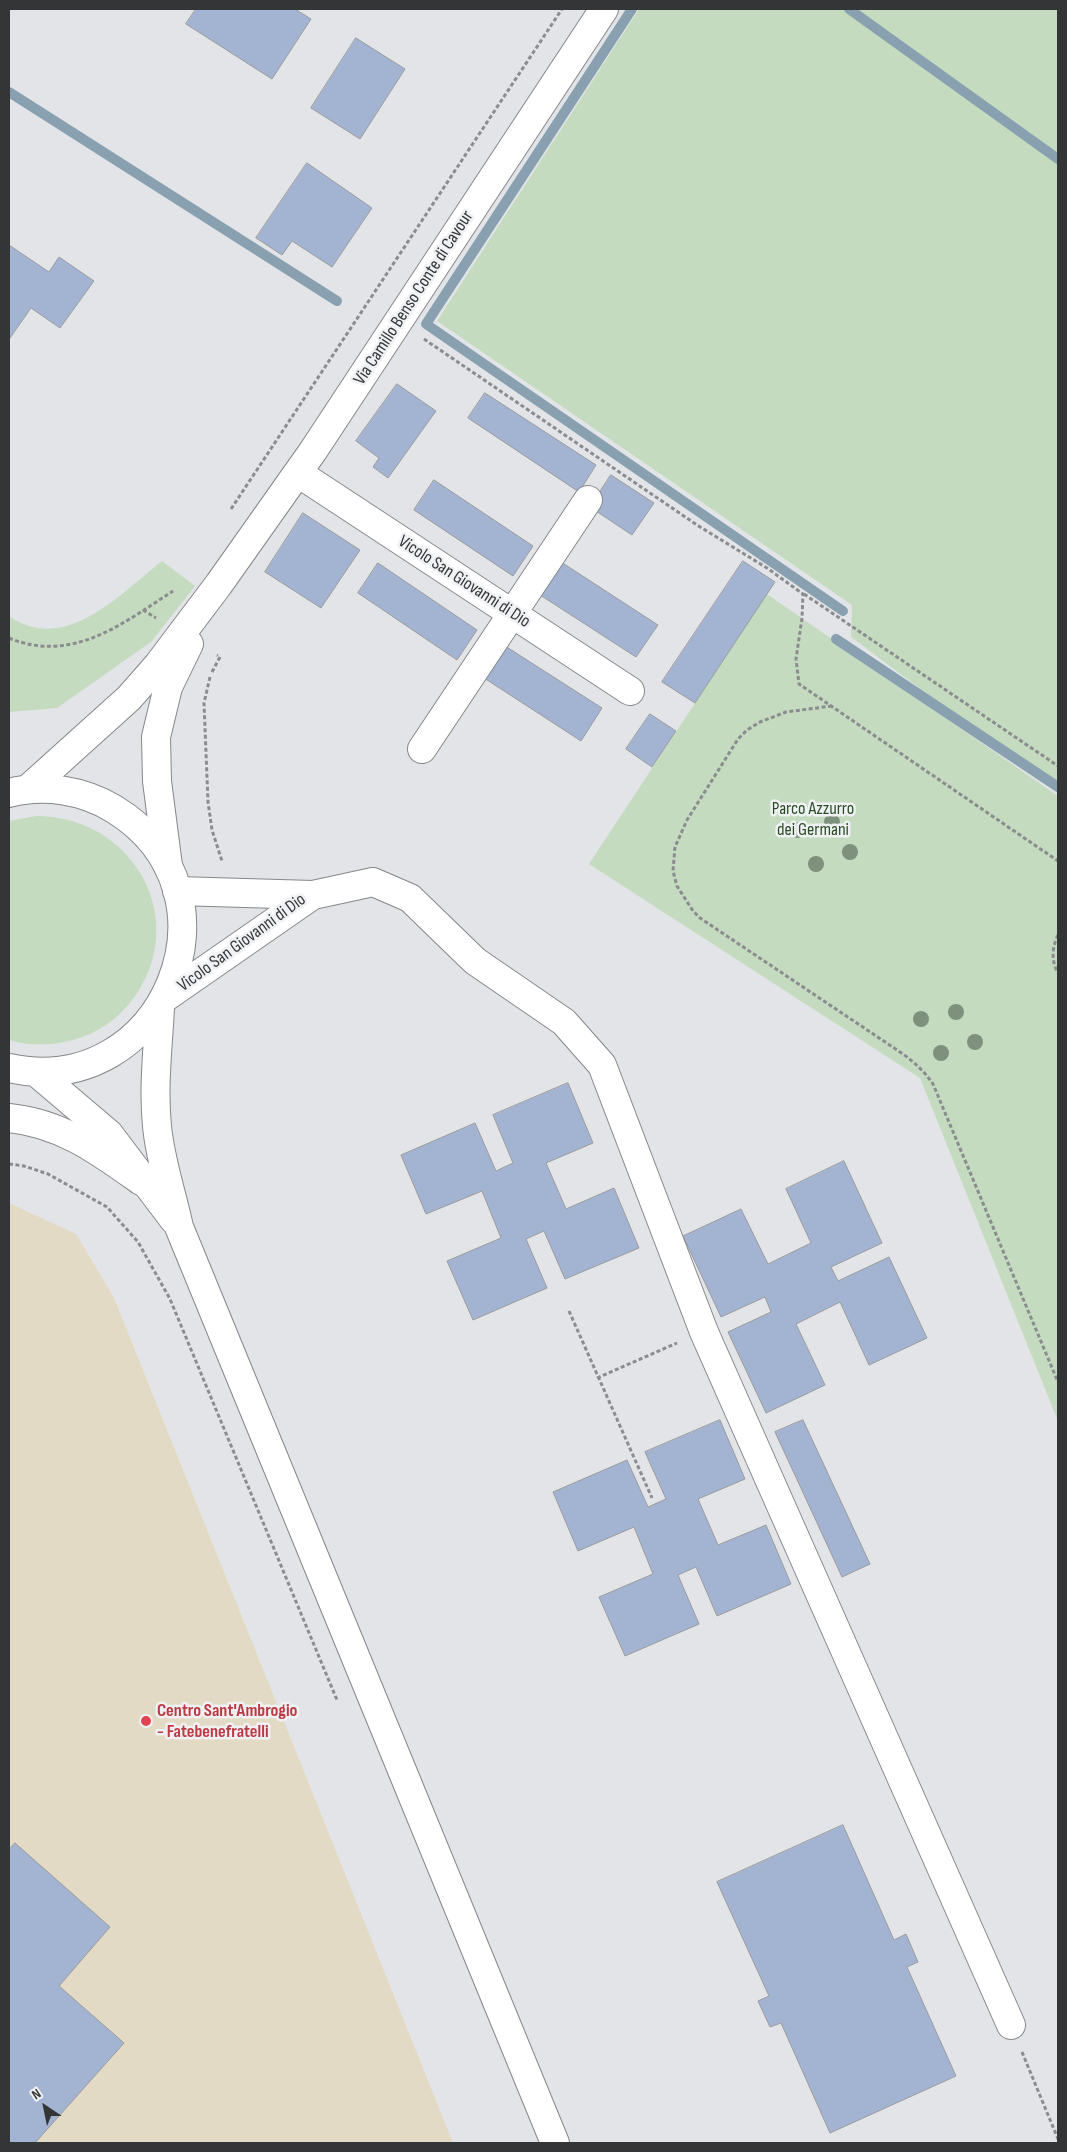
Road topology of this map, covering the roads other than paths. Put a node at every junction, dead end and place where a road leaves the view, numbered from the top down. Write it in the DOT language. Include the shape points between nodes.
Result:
graph roads {
  1 [pos="604,9"];
  2 [pos="298,473"];
  3 [pos="588,500"];
  4 [pos="512,614"];
  5 [pos="187,636"];
  6 [pos="630,690"];
  7 [pos="422,749"];
  8 [pos="15,790"];
  9 [pos="168,866"];
  10 [pos="178,891"];
  11 [pos="313,895"];
  12 [pos="163,1002"];
  13 [pos="19,1072"];
  14 [pos="9,1118"];
  15 [pos="146,1184"];
  16 [pos="179,1227"];
  17 [pos="1011,2025"];
  18 [pos="555,2143"];
  1 -- 2 [label="main road, Via Camillo Benso Conte di Cavour"];
  2 -- 4 [label="main road, Vicolo San Giovanni di Dio"];
  2 -- 5 [label="main road, Via Camillo Benso Conte di Cavour" via="219,584"];
  3 -- 4 [label="main road"];
  4 -- 6 [label="main road, Vicolo San Giovanni di Dio"];
  4 -- 7 [label="main road"];
  5 -- 8 [label="main road, Via Camillo Benso Conte di Cavour" via="128,698"];
  5 -- 9 [label="main road, Via Camillo Benso Conte di Cavour" via="168,688 156,737 157,781"];
  8 -- 9 [label="main road" via="64,790 110,806 148,836"];
  9 -- 10 [label="main road"];
  10 -- 11 [label="main road, Vicolo San Giovanni di Dio"];
  10 -- 12 [label="main road" via="183,939 179,963"];
  11 -- 12 [label="main road, Vicolo San Giovanni di Dio"];
  11 -- 17 [label="main road" via="373,882 410,898 475,961 564,1022 602,1065 704,1332"];
  12 -- 13 [label="main road" via="136,1035 106,1056 72,1068"];
  12 -- 16 [label="main road" via="156,1088 157,1127"];
  13 -- 15 [label="main road" via="109,1134"];
  14 -- 15 [label="main road" via="49,1126 75,1136"];
  15 -- 16 [label="main road"];
  16 -- 18 [label="main road"];
}
